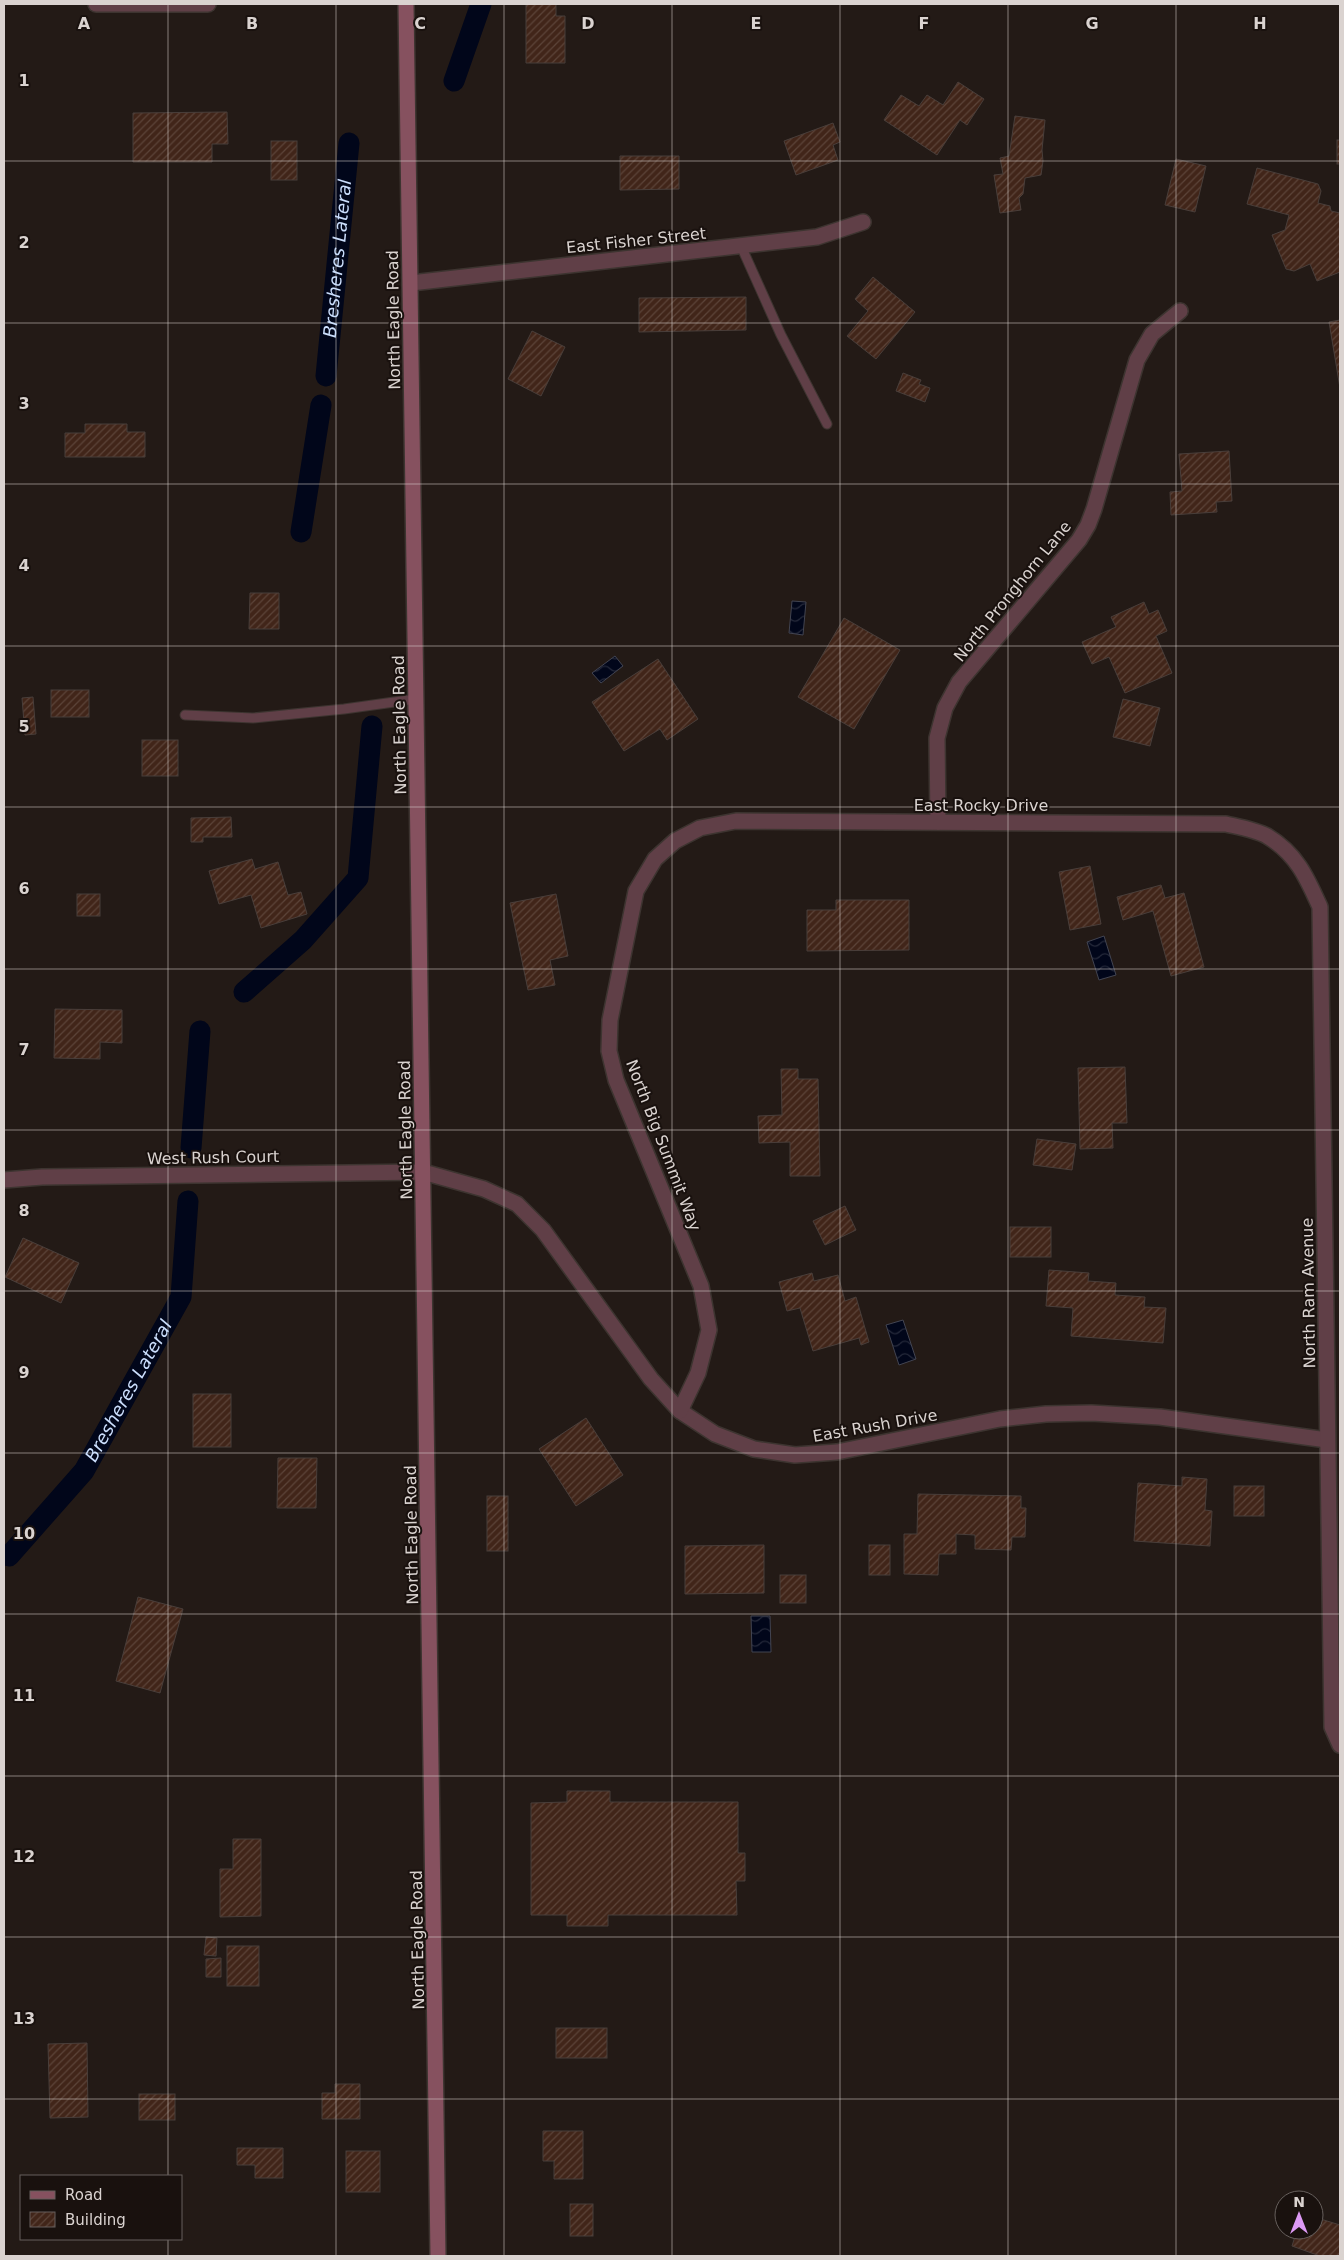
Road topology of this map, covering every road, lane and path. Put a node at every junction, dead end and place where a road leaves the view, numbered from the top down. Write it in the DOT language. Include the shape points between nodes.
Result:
graph roads {
  1 [pos="96,4"];
  2 [pos="208,4"];
  3 [pos="406,4"];
  4 [pos="863,222"];
  5 [pos="741,246"];
  6 [pos="410,283"];
  7 [pos="1180,311"];
  8 [pos="827,424"];
  9 [pos="416,699"];
  10 [pos="185,715"];
  11 [pos="938,822"];
  12 [pos="675,841"];
  13 [pos="1285,849"];
  14 [pos="423,1172"];
  15 [pos="4,1180"];
  16 [pos="680,1411"];
  17 [pos="1327,1440"];
  18 [pos="1340,1745"];
  19 [pos="438,2256"];
  1 -- 2 [label="street"];
  3 -- 6 [label="main road, North Eagle Road"];
  4 -- 5 [label="street, East Fisher Street" via="817,237"];
  5 -- 6 [label="street, East Fisher Street"];
  5 -- 8 [label="lane" via="781,335"];
  6 -- 9 [label="main road, North Eagle Road"];
  7 -- 11 [label="street, North Pronghorn Lane" via="1152,334 1137,360 1088,525 1079,540 959,682 945,708 937,738"];
  9 -- 10 [label="lane" via="252,718"];
  9 -- 14 [label="main road, North Eagle Road"];
  11 -- 12 [label="street, East Rocky Drive" via="736,822 700,828"];
  11 -- 13 [label="street, East Rocky Drive" via="1226,824 1266,836"];
  12 -- 16 [label="street, North Big Summit Way" via="655,859 636,890 610,1020 609,1051 616,1080 701,1286 709,1330 698,1373"];
  13 -- 17 [label="street, North Ram Avenue" via="1304,870 1320,907"];
  14 -- 15 [label="street, West Rush Court"];
  14 -- 16 [label="street, East Rush Drive" via="484,1189 518,1204 543,1230 651,1379"];
  14 -- 19 [label="main road, North Eagle Road"];
  16 -- 17 [label="street, East Rush Drive" via="722,1437 754,1449 795,1456 837,1452 1000,1420 1055,1414 1114,1413"];
  17 -- 18 [label="street, North Ram Avenue" via="1332,1727"];
}
